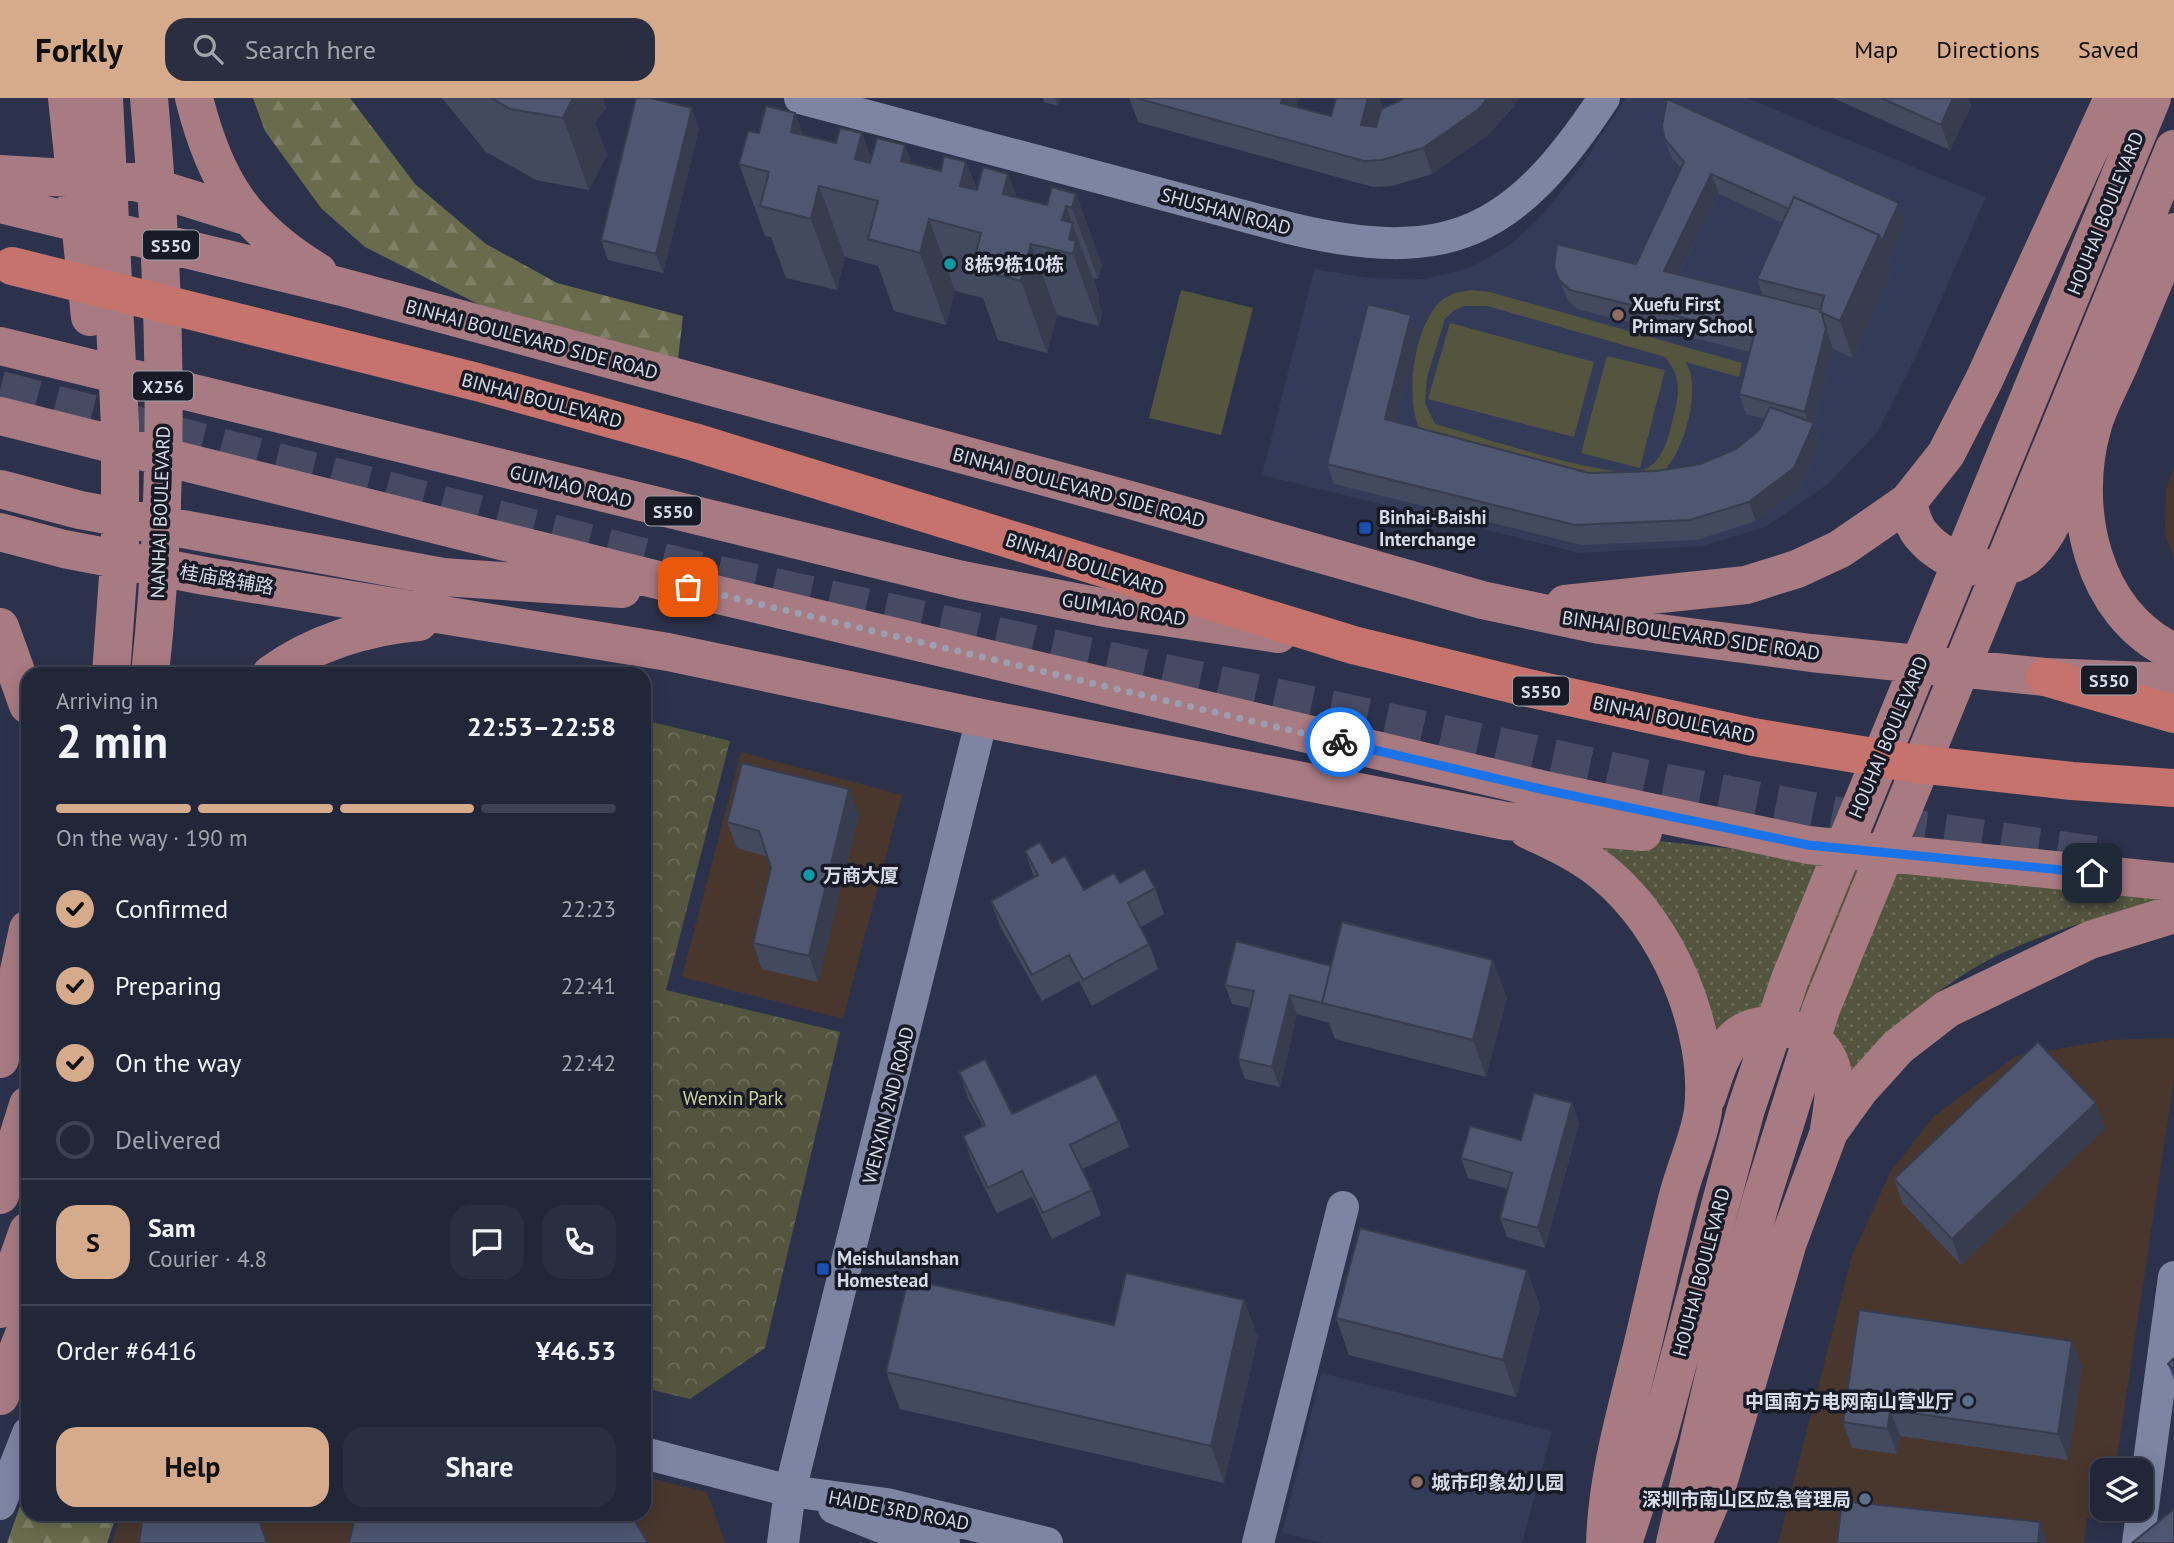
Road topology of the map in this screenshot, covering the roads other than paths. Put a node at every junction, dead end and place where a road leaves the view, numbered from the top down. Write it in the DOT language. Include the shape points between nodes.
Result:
graph roads {
  1 [pos="67,98"];
  2 [pos="104,98"];
  3 [pos="149,98"];
  4 [pos="194,98"];
  5 [pos="800,98"];
  6 [pos="1604,98"];
  7 [pos="2113,98"];
  8 [pos="2152,98"];
  9 [pos="2173,151"];
  10 [pos="0,174"];
  11 [pos="0,204"];
  12 [pos="246,216"];
  13 [pos="2174,232"];
  14 [pos="12,266"];
  15 [pos="342,287"];
  16 [pos="0,346"];
  17 [pos="118,402"];
  18 [pos="0,416"];
  19 [pos="2094,424"];
  20 [pos="0,489"];
  21 [pos="1908,502"];
  22 [pos="0,532"];
  23 [pos="443,577"];
  24 [pos="715,594"];
  25 [pos="1482,600"];
  26 [pos="456,618"];
  27 [pos="0,627"];
  28 [pos="1353,645"];
  29 [pos="668,652"];
  30 [pos="2174,652"];
  31 [pos="91,667"];
  32 [pos="112,667"];
  33 [pos="151,667"];
  34 [pos="171,667"];
  35 [pos="281,667"];
  36 [pos="2045,677"];
  37 [pos="2174,682"];
  38 [pos="21,686"];
  39 [pos="2174,714"];
  40 [pos="982,718"];
  41 [pos="2174,788"];
  42 [pos="1506,821"];
  43 [pos="1808,845"];
  44 [pos="2174,882"];
  45 [pos="2174,914"];
  46 [pos="21,962"];
  47 [pos="0,1059"];
  48 [pos="1703,1111"];
  49 [pos="21,1127"];
  50 [pos="1829,1132"];
  51 [pos="2,1188"];
  52 [pos="1343,1207"];
  53 [pos="21,1250"];
  54 [pos="2174,1277"];
  55 [pos="0,1309"];
  56 [pos="21,1342"];
  57 [pos="0,1396"];
  58 [pos="21,1451"];
  59 [pos="651,1455"];
  60 [pos="790,1490"];
  61 [pos="0,1504"];
  62 [pos="768,1543"];
  63 [pos="783,1543"];
  64 [pos="944,1543"];
  65 [pos="1047,1543"];
  66 [pos="1258,1543"];
  67 [pos="1605,1543"];
  68 [pos="1623,1543"];
  69 [pos="1675,1543"];
  70 [pos="1693,1543"];
  71 [pos="2138,1543"];
  1 -- 17 [label="main road" via="91,325"];
  2 -- 17 [label="main road, NANHAI BOULEVARD / X256"];
  3 -- 33 [label="main road, NANHAI BOULEVARD / X256" via="164,433"];
  4 -- 12 [label="main road" via="219,174"];
  5 -- 6 [label="street, SHUSHAN ROAD" via="1289,228 1389,245 1427,242 1497,217 1551,171"];
  7 -- 21 [label="main road" via="1984,380 1946,454"];
  8 -- 68 [label="main road, HOUHAI BOULEVARD" via="1790,979 1731,1161 1658,1433"];
  9 -- 69 [label="main road, HOUHAI BOULEVARD" via="1839,962 1802,1065 1762,1197"];
  10 -- 12 [label="main road" via="136,182"];
  11 -- 15 [label="main road, BINHAI BOULEVARD SIDE ROAD / S550"];
  12 -- 15 [label="main road" via="286,253"];
  13 -- 19 [label="main road"];
  14 -- 28 [label="highway, BINHAI BOULEVARD / S550" via="477,382 668,435"];
  15 -- 25 [label="main road, BINHAI BOULEVARD SIDE ROAD / S550"];
  16 -- 28 [label="main road, GUIMIAO ROAD / S550" via="962,580"];
  17 -- 32 [label="main road, NANHAI BOULEVARD / X256" via="120,549"];
  18 -- 24 [label="main road"];
  19 -- 21 [label="main road" via="2043,536 2017,562 1985,568 1950,558 1922,536"];
  19 -- 30 [label="main road" via="2084,493 2093,554 2107,590 2127,619"];
  20 -- 23 [label="main road" via="154,525"];
  21 -- 25 [label="main road" via="1840,549 1746,585 1572,604"];
  22 -- 26 [label="main road, 桂庙路辅路" via="179,571"];
  23 -- 24 [label="main road"];
  23 -- 29 [label="main road"];
  24 -- 43 [label="main road" via="1545,790"];
  25 -- 36 [label="main road, BINHAI BOULEVARD SIDE ROAD / S550" via="1599,625"];
  26 -- 29 [label="main road"];
  26 -- 35 [label="main road" via="395,624 344,638"];
  27 -- 38 [label="main road"];
  28 -- 41 [label="highway, BINHAI BOULEVARD / S550" via="1753,737 1910,763"];
  29 -- 40 [label="main road"];
  31 -- 34 [label="main road" via="122,650 141,650"];
  36 -- 37 [label="main road, BINHAI BOULEVARD SIDE ROAD / S550"];
  36 -- 39 [label="highway"];
  40 -- 42 [label="main road"];
  40 -- 60 [label="street, WENXIN 2ND ROAD" via="816,1400"];
  42 -- 43 [label="main road"];
  42 -- 48 [label="main road" via="1564,846 1606,874 1641,912 1672,960 1692,1011 1701,1056"];
  43 -- 44 [label="main road"];
  45 -- 50 [label="main road" via="2090,940 1947,1010 1898,1047"];
  46 -- 47 [label="main road"];
  48 -- 50 [label="main road" via="1722,1056 1733,1040 1762,1025 1782,1027 1800,1031 1820,1045 1831,1063 1834,1093"];
  48 -- 67 [label="main road" via="1679,1191 1609,1480"];
  49 -- 51 [label="main road"];
  50 -- 70 [label="main road" via="1788,1242 1717,1487"];
  52 -- 66 [label="street"];
  53 -- 55 [label="main road"];
  54 -- 71 [label="street"];
  56 -- 57 [label="main road"];
  58 -- 61 [label="street"];
  59 -- 60 [label="street, HAIDE 3RD ROAD"];
  60 -- 62 [label="street, WENXIN 2ND ROAD"];
  60 -- 63 [label="street, WENXIN 2ND ROAD"];
  60 -- 64 [label="street, HAIDE 3RD ROAD" via="881,1527"];
  60 -- 65 [label="street, HAIDE 3RD ROAD" via="887,1504"];
}
